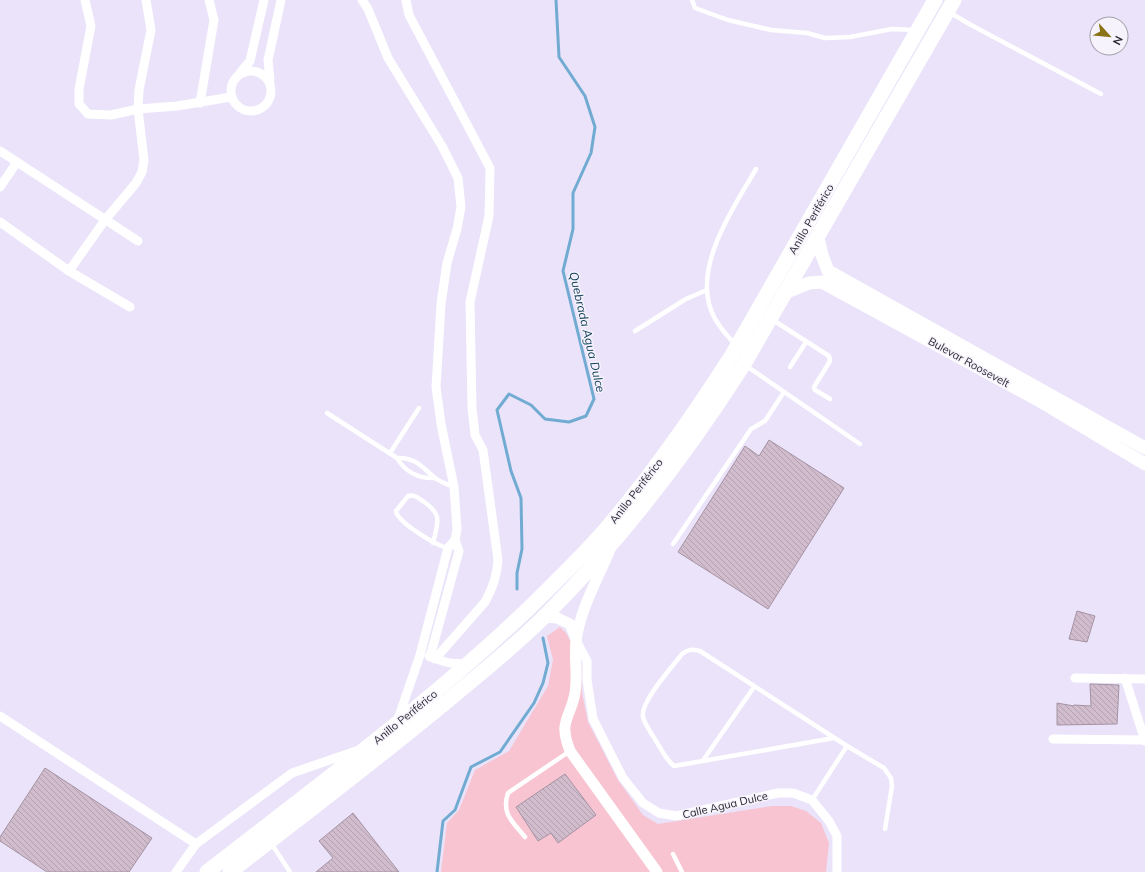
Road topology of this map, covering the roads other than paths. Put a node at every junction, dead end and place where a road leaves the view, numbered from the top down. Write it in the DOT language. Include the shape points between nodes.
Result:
graph roads {
  1 [pos="85,0"];
  2 [pos="146,0"];
  3 [pos="209,0"];
  4 [pos="264,0"];
  5 [pos="281,0"];
  6 [pos="362,0"];
  7 [pos="406,0"];
  8 [pos="692,0"];
  9 [pos="935,0"];
  10 [pos="950,5"];
  11 [pos="918,31"];
  12 [pos="240,74"];
  13 [pos="270,84"];
  14 [pos="1101,94"];
  15 [pos="231,97"];
  16 [pos="200,103"];
  17 [pos="138,109"];
  18 [pos="0,151"];
  19 [pos="17,162"];
  20 [pos="756,169"];
  21 [pos="0,187"];
  22 [pos="105,220"];
  23 [pos="0,222"];
  24 [pos="818,238"];
  25 [pos="138,241"];
  26 [pos="69,271"];
  27 [pos="825,277"];
  28 [pos="707,290"];
  29 [pos="787,292"];
  30 [pos="130,307"];
  31 [pos="771,319"];
  32 [pos="636,331"];
  33 [pos="806,342"];
  34 [pos="737,346"];
  35 [pos="744,364"];
  36 [pos="790,367"];
  37 [pos="784,392"];
  38 [pos="830,399"];
  39 [pos="419,408"];
  40 [pos="327,413"];
  41 [pos="860,444"];
  42 [pos="1145,448"];
  43 [pos="390,453"];
  44 [pos="397,458"];
  45 [pos="1145,464"];
  46 [pos="435,478"];
  47 [pos="454,487"];
  48 [pos="455,540"];
  49 [pos="433,543"];
  50 [pos="612,544"];
  51 [pos="673,544"];
  52 [pos="448,548"];
  53 [pos="544,617"];
  54 [pos="576,640"];
  55 [pos="420,655"];
  56 [pos="432,658"];
  57 [pos="471,662"];
  58 [pos="1075,678"];
  59 [pos="1125,678"];
  60 [pos="1145,679"];
  61 [pos="754,686"];
  62 [pos="0,716"];
  63 [pos="396,724"];
  64 [pos="834,738"];
  65 [pos="1053,739"];
  66 [pos="1145,740"];
  67 [pos="847,746"];
  68 [pos="367,747"];
  69 [pos="570,751"];
  70 [pos="704,760"];
  71 [pos="812,800"];
  72 [pos="885,830"];
  73 [pos="525,836"];
  74 [pos="270,841"];
  75 [pos="196,844"];
  76 [pos="674,854"];
  77 [pos="176,872"];
  78 [pos="207,872"];
  79 [pos="230,872"];
  80 [pos="290,872"];
  81 [pos="657,872"];
  82 [pos="682,872"];
  83 [pos="837,872"];
  1 -- 17 [label="street" via="91,26 79,89 79,104 88,114 111,115"];
  2 -- 17 [label="street" via="151,30 139,90"];
  3 -- 16 [label="street" via="214,20"];
  4 -- 12 [label="street" via="250,61"];
  5 -- 13 [label="street" via="268,60"];
  6 -- 47 [label="street" via="388,58 442,146 458,178 461,207 447,264 441,304 436,387"];
  7 -- 56 [label="street" via="409,14 490,168 489,216 470,302 469,345 475,435 483,450 498,560 497,572 485,602"];
  8 -- 11 [label="lane" via="695,8 728,20 825,38 850,37 892,29"];
  9 -- 11 [label="highway, Anillo Periférico"];
  10 -- 14 [label="lane" via="970,25"];
  10 -- 24 [label="highway, Anillo Periférico"];
  11 -- 34 [label="highway, Anillo Periférico"];
  12 -- 13 [label="street" via="249,70 262,73"];
  12 -- 15 [label="street" via="231,85"];
  13 -- 15 [label="street" via="271,97 263,107 251,112 238,108"];
  15 -- 16 [label="street"];
  16 -- 17 [label="street"];
  17 -- 22 [label="street" via="144,160 142,172"];
  18 -- 19 [label="street"];
  19 -- 21 [label="street"];
  19 -- 22 [label="street"];
  20 -- 28 [label="lane" via="725,221 711,261"];
  22 -- 25 [label="street"];
  22 -- 26 [label="street"];
  23 -- 26 [label="street"];
  24 -- 27 [label="main road"];
  24 -- 29 [label="highway, Anillo Periférico"];
  26 -- 30 [label="street"];
  27 -- 29 [label="main road"];
  27 -- 42 [label="main road, Bulevar Roosevelt" via="1047,392"];
  27 -- 45 [label="main road, Bulevar Roosevelt"];
  28 -- 32 [label="lane" via="686,299"];
  28 -- 34 [label="lane" via="711,310 722,330"];
  29 -- 31 [label="highway, Anillo Periférico"];
  31 -- 33 [label="lane"];
  31 -- 35 [label="highway, Anillo Periférico"];
  33 -- 36 [label="lane"];
  33 -- 38 [label="lane" via="830,358 814,387"];
  34 -- 57 [label="highway, Anillo Periférico" via="698,409 605,531"];
  35 -- 37 [label="lane"];
  35 -- 50 [label="highway, Anillo Periférico" via="711,417 666,479"];
  37 -- 41 [label="lane"];
  37 -- 51 [label="lane" via="765,421 751,429"];
  39 -- 43 [label="lane"];
  40 -- 43 [label="lane"];
  43 -- 44 [label="lane"];
  44 -- 46 [label="lane" via="407,457 428,470"];
  44 -- 46 [label="lane" via="402,467 423,479"];
  46 -- 47 [label="lane"];
  47 -- 48 [label="street" via="457,529"];
  48 -- 52 [label="street"];
  48 -- 56 [label="street" via="459,551 457,563"];
  49 -- 49 [label="lane" via="396,514 408,496 414,496 437,513 438,521"];
  49 -- 52 [label="lane"];
  50 -- 53 [label="highway, Anillo Periférico"];
  50 -- 54 [label="street" via="587,603"];
  52 -- 55 [label="street"];
  53 -- 54 [label="street, Calle Agua Dulce" via="557,618 570,624"];
  53 -- 74 [label="highway, Anillo Periférico" via="416,728"];
  54 -- 69 [label="street" via="575,693 565,721 565,738"];
  54 -- 71 [label="street, Calle Agua Dulce" via="587,661 593,719 623,778 643,803 659,813 676,816 778,793 793,793"];
  55 -- 56 [label="street"];
  55 -- 63 [label="street"];
  56 -- 57 [label="street" via="454,664"];
  57 -- 63 [label="highway, Anillo Periférico"];
  58 -- 59 [label="street"];
  59 -- 60 [label="street"];
  59 -- 66 [label="street"];
  61 -- 64 [label="lane"];
  61 -- 70 [label="lane"];
  61 -- 70 [label="lane" via="693,649 682,654 650,696 642,711 643,717 669,762 674,766 684,766"];
  62 -- 75 [label="street"];
  63 -- 68 [label="highway, Anillo Periférico"];
  64 -- 67 [label="lane"];
  64 -- 70 [label="lane"];
  65 -- 66 [label="street"];
  67 -- 71 [label="lane"];
  67 -- 72 [label="lane" via="884,768 891,778"];
  68 -- 75 [label="street" via="292,773"];
  68 -- 78 [label="highway, Anillo Periférico"];
  69 -- 73 [label="lane" via="508,793 505,801 507,815"];
  69 -- 81 [label="street"];
  71 -- 83 [label="street" via="837,836"];
  74 -- 79 [label="highway, Anillo Periférico"];
  74 -- 80 [label="lane"];
  75 -- 77 [label="street"];
  76 -- 82 [label="lane"];
}
